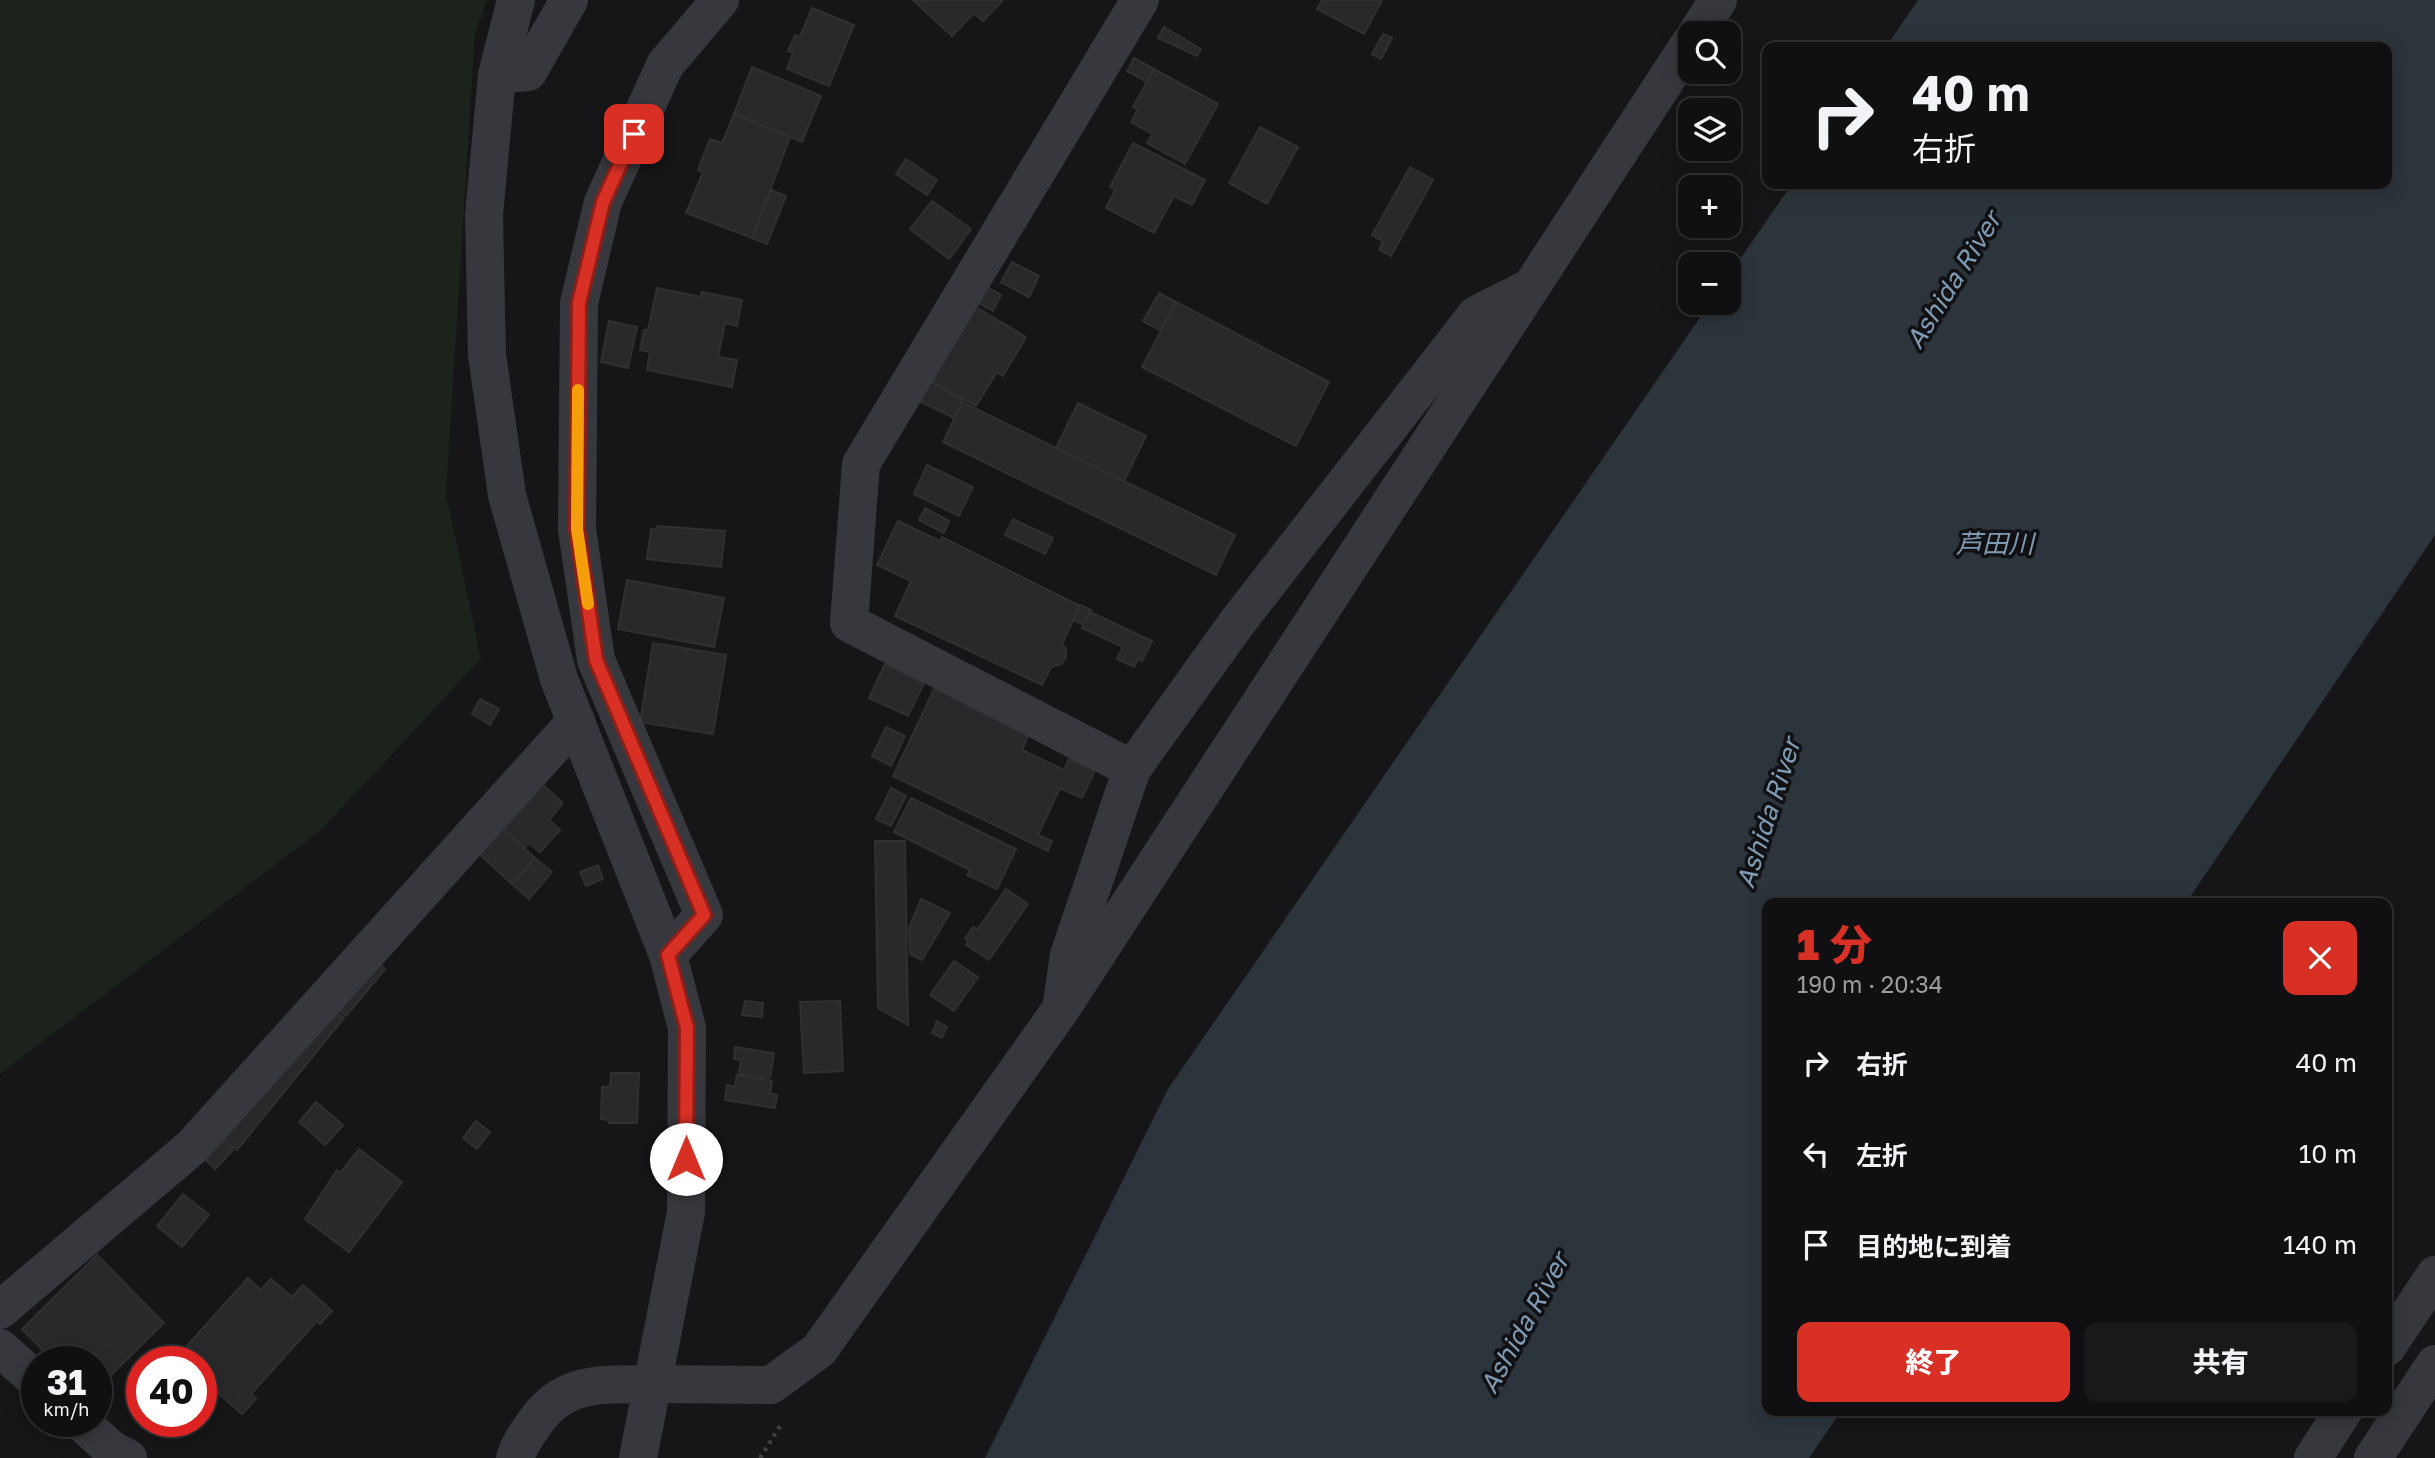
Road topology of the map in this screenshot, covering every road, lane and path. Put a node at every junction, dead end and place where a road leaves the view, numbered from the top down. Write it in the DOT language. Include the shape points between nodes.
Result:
graph roads {
  1 [pos="516,0"];
  2 [pos="569,0"];
  3 [pos="720,0"];
  4 [pos="1140,0"];
  5 [pos="1678,56"];
  6 [pos="496,75"];
  7 [pos="1531,287"];
  8 [pos="576,721"];
  9 [pos="1132,769"];
  10 [pos="668,955"];
  11 [pos="1061,1009"];
  12 [pos="2435,1275"];
  13 [pos="0,1310"];
  14 [pos="2392,1340"];
  15 [pos="0,1348"];
  16 [pos="2435,1364"];
  17 [pos="21,1367"];
  18 [pos="652,1384"];
  19 [pos="2340,1416"];
  20 [pos="98,1437"];
  21 [pos="128,1458"];
  22 [pos="515,1458"];
  23 [pos="638,1458"];
  24 [pos="2313,1458"];
  25 [pos="2373,1458"];
  1 -- 6 [label="street"];
  2 -- 6 [label="street" via="528,72"];
  3 -- 10 [label="street" via="665,65 603,202 579,303 577,529 596,660 704,915"];
  4 -- 9 [label="street" via="861,464 849,624"];
  5 -- 7 [label="street"];
  6 -- 8 [label="street" via="484,215 487,355 507,495 559,679"];
  7 -- 9 [label="street" via="1476,315 1236,624"];
  7 -- 11 [label="street"];
  8 -- 10 [label="street"];
  8 -- 13 [label="street" via="192,1147"];
  9 -- 11 [label="street" via="1069,955"];
  10 -- 18 [label="street" via="687,1028 686,1212"];
  11 -- 18 [label="street" via="819,1350 771,1385"];
  12 -- 14 [label="street"];
  15 -- 17 [label="street"];
  16 -- 25 [label="street"];
  18 -- 22 [label="street" via="585,1385 547,1403"];
  18 -- 23 [label="street"];
  19 -- 24 [label="street"];
  20 -- 21 [label="street"];
}
